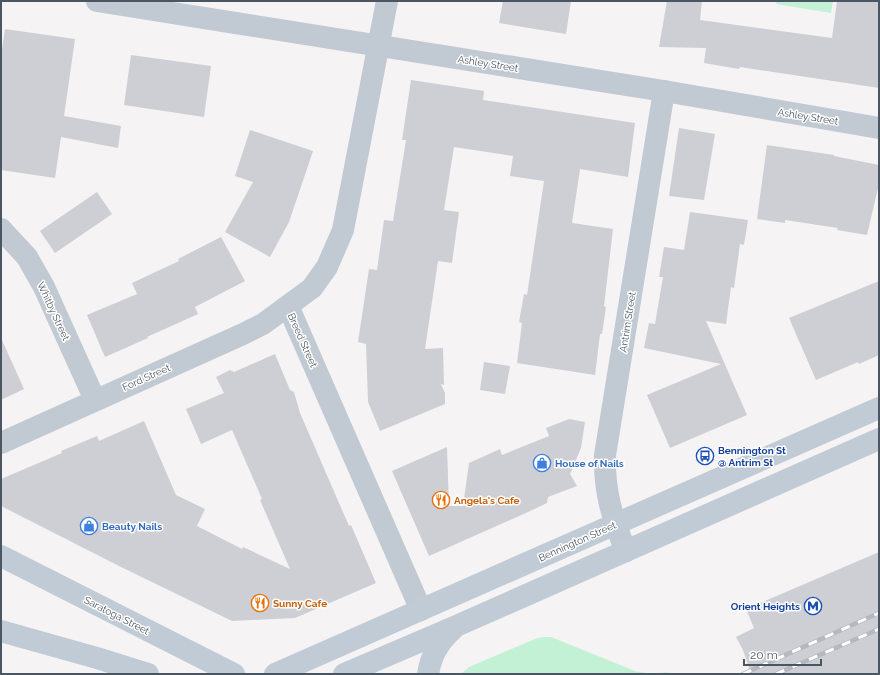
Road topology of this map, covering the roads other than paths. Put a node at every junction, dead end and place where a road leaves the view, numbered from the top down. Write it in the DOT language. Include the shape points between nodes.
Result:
graph roads {
  1 [pos="97,1"];
  2 [pos="387,1"];
  3 [pos="379,46"];
  4 [pos="664,91"];
  5 [pos="879,128"];
  6 [pos="1,229"];
  7 [pos="288,306"];
  8 [pos="95,400"];
  9 [pos="879,408"];
  10 [pos="879,439"];
  11 [pos="1,442"];
  12 [pos="799,444"];
  13 [pos="811,469"];
  14 [pos="615,525"];
  15 [pos="626,551"];
  16 [pos="1,556"];
  17 [pos="421,610"];
  18 [pos="454,627"];
  19 [pos="1,631"];
  20 [pos="148,674"];
  21 [pos="234,674"];
  22 [pos="275,674"];
  23 [pos="344,674"];
  24 [pos="428,674"];
  1 -- 3 [label="street, Ashley Street"];
  2 -- 3 [label="street, Breed Street"];
  3 -- 4 [label="street, Ashley Street"];
  3 -- 7 [label="street, Breed Street" via="343,230 327,267 312,288"];
  4 -- 5 [label="street, Ashley Street"];
  4 -- 14 [label="street, Antrim Street" via="605,455 606,485"];
  6 -- 8 [label="street, Whitby Street" via="27,257 36,271"];
  7 -- 8 [label="street, Ford Street" via="263,324 243,334"];
  7 -- 17 [label="street, Breed Street"];
  8 -- 11 [label="street, Ford Street"];
  9 -- 12 [label="main road, Bennington Street"];
  10 -- 13 [label="main road"];
  12 -- 13 [label="main road"];
  12 -- 14 [label="main road, Bennington Street"];
  13 -- 15 [label="main road"];
  14 -- 15 [label="street, Antrim Street"];
  14 -- 17 [label="main road, Bennington Street"];
  15 -- 18 [label="main road"];
  16 -- 21 [label="main road, Saratoga Street"];
  17 -- 22 [label="main road, Bennington Street"];
  18 -- 23 [label="main road"];
  18 -- 24 [label="main road" via="433,654"];
  19 -- 20 [label="main road"];
}
